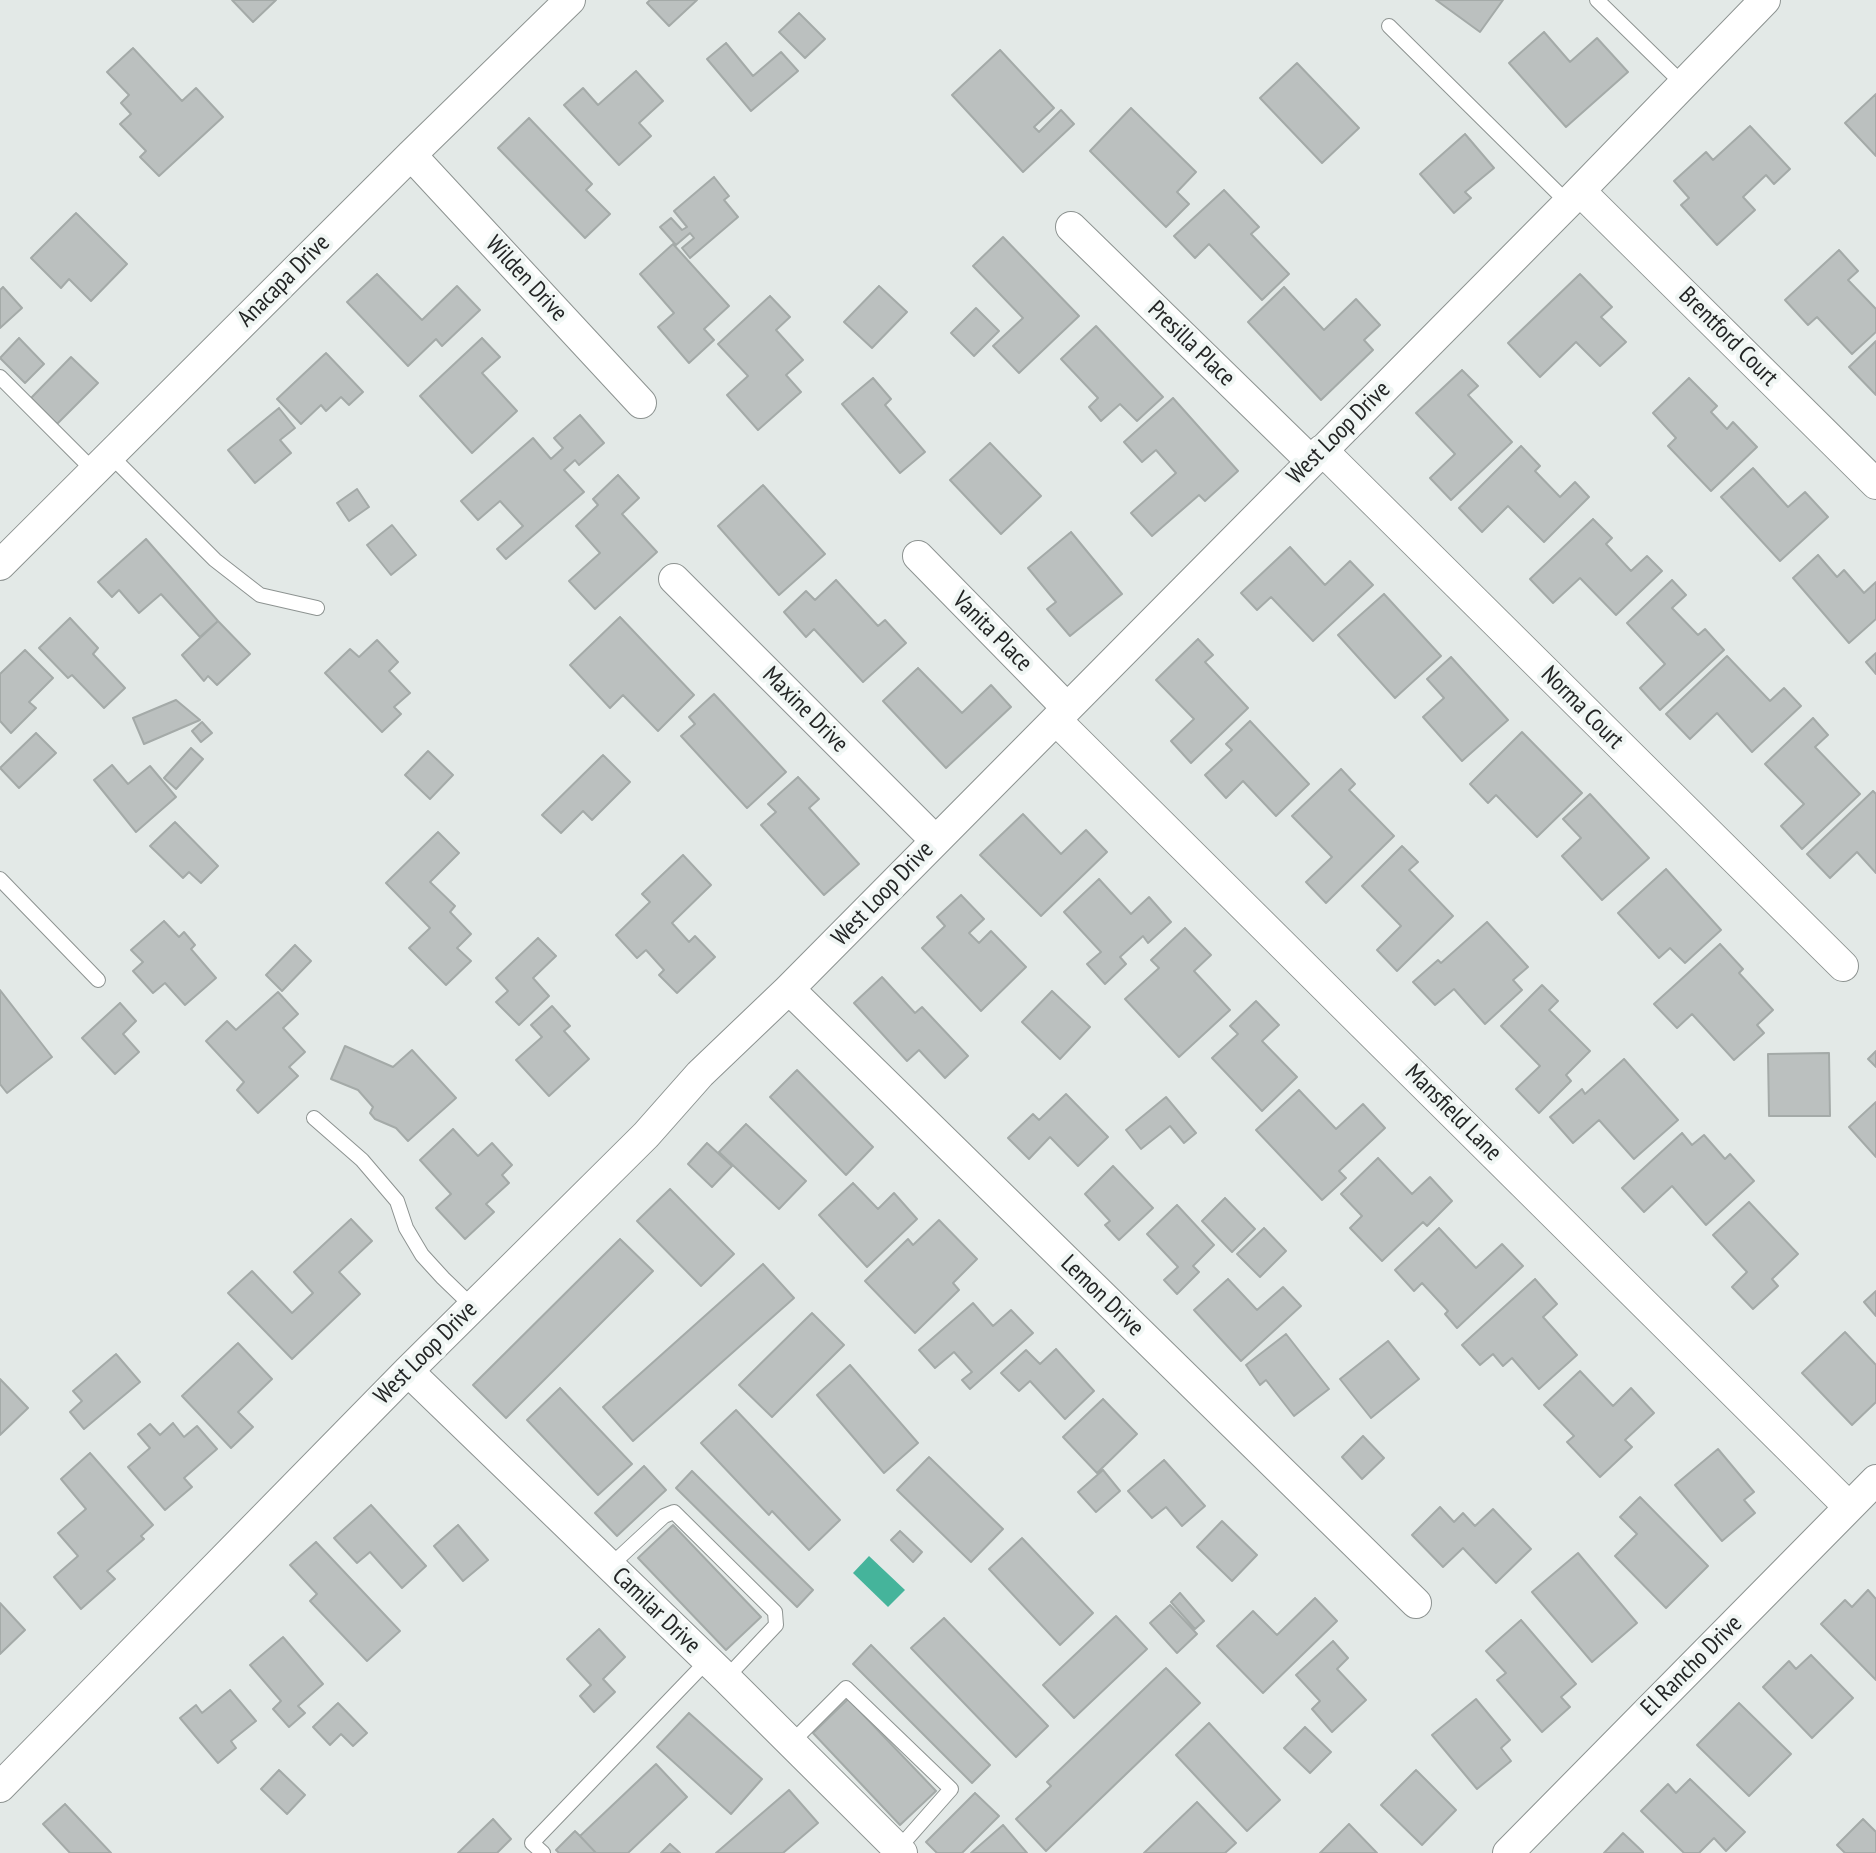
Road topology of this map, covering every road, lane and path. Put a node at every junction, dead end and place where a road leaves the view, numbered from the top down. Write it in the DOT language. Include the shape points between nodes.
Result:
graph roads {
  1 [pos="570,0"];
  2 [pos="1597,0"];
  3 [pos="1765,0"];
  4 [pos="1389,26"];
  5 [pos="1683,84"];
  6 [pos="411,155"];
  7 [pos="1574,197"];
  8 [pos="1071,227"];
  9 [pos="0,377"];
  10 [pos="641,403"];
  11 [pos="1317,456"];
  12 [pos="102,463"];
  13 [pos="1876,484"];
  14 [pos="918,556"];
  15 [pos="0,565"];
  16 [pos="674,579"];
  17 [pos="317,608"];
  18 [pos="1062,714"];
  19 [pos="935,840"];
  20 [pos="0,879"];
  21 [pos="1843,966"];
  22 [pos="98,980"];
  23 [pos="789,989"];
  24 [pos="314,1118"];
  25 [pos="473,1307"];
  26 [pos="408,1371"];
  27 [pos="1876,1480"];
  28 [pos="1849,1507"];
  29 [pos="610,1566"];
  30 [pos="1416,1603"];
  31 [pos="717,1669"];
  32 [pos="791,1743"];
  33 [pos="0,1787"];
  34 [pos="900,1851"];
  35 [pos="543,1853"];
  36 [pos="1508,1853"];
  1 -- 6 [label="street, Anacapa Drive"];
  2 -- 5 [label="lane"];
  3 -- 5 [label="street, West Loop Drive"];
  4 -- 7 [label="lane"];
  5 -- 7 [label="street, West Loop Drive"];
  6 -- 10 [label="street, Wilden Drive"];
  6 -- 12 [label="street, Anacapa Drive"];
  7 -- 11 [label="street, West Loop Drive"];
  7 -- 13 [label="street, Brentford Court"];
  8 -- 11 [label="street, Presilla Place"];
  9 -- 12 [label="lane"];
  11 -- 18 [label="street, West Loop Drive"];
  11 -- 21 [label="street, Norma Court"];
  12 -- 15 [label="street, Anacapa Drive"];
  12 -- 17 [label="lane" via="260,595"];
  14 -- 18 [label="street, Vanita Place"];
  16 -- 19 [label="street, Maxine Drive"];
  18 -- 19 [label="street, West Loop Drive"];
  18 -- 28 [label="street, Mansfield Lane"];
  19 -- 23 [label="street, West Loop Drive"];
  20 -- 22 [label="lane"];
  23 -- 25 [label="street, West Loop Drive"];
  23 -- 30 [label="street, Lemon Drive"];
  24 -- 25 [label="lane" via="362,1160 397,1201 422,1255"];
  25 -- 26 [label="street, West Loop Drive"];
  26 -- 29 [label="street, Camilar Drive"];
  26 -- 33 [label="street, West Loop Drive"];
  27 -- 28 [label="street, El Rancho Drive"];
  28 -- 36 [label="street, El Rancho Drive"];
  29 -- 31 [label="street, Camilar Drive"];
  29 -- 31 [label="lane" via="674,1512 775,1612 776,1625"];
  31 -- 32 [label="street, Camilar Drive"];
  31 -- 35 [label="lane" via="532,1843"];
  32 -- 34 [label="street, Camilar Drive"];
  32 -- 34 [label="lane" via="846,1688 951,1789"];
}
